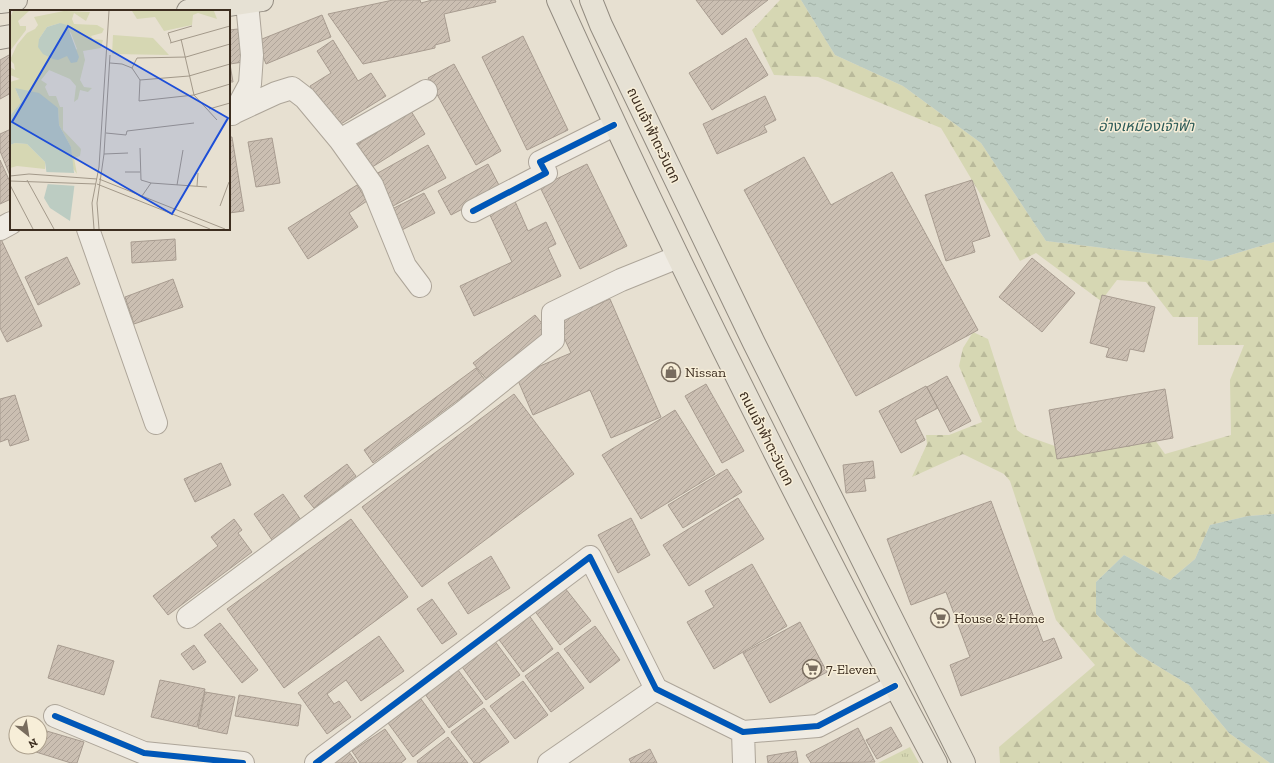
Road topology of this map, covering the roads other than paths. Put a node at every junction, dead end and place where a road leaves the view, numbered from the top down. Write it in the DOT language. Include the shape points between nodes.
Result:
graph roads {
  1 [pos="16,0"];
  2 [pos="558,0"];
  3 [pos="591,0"];
  4 [pos="254,1"];
  5 [pos="0,2"];
  6 [pos="195,10"];
  7 [pos="10,36"];
  8 [pos="0,38"];
  9 [pos="426,91"];
  10 [pos="232,114"];
  11 [pos="614,125"];
  12 [pos="340,140"];
  13 [pos="473,211"];
  14 [pos="10,224"];
  15 [pos="0,229"];
  16 [pos="88,230"];
  17 [pos="678,257"];
  18 [pos="420,286"];
  19 [pos="156,423"];
  20 [pos="188,617"];
  21 [pos="895,686"];
  22 [pos="656,689"];
  23 [pos="55,716"];
  24 [pos="743,732"];
  25 [pos="140,758"];
  26 [pos="243,763"];
  27 [pos="316,763"];
  28 [pos="549,763"];
  29 [pos="744,763"];
  30 [pos="936,763"];
  31 [pos="964,763"];
  1 -- 5 [label="main road"];
  2 -- 11 [label="main road, ถนนเจ้าฟ้าตะวันตก"];
  3 -- 31 [label="main road, ถนนเจ้าฟ้าตะวันตก" via="754,343"];
  4 -- 6 [label="main road"];
  4 -- 10 [label="street" via="250,84"];
  7 -- 8 [label="main road"];
  9 -- 12 [label="street"];
  10 -- 12 [label="street" via="276,92 292,88 305,98"];
  11 -- 13 [label="street" via="540,162 546,173"];
  11 -- 17 [label="main road, ถนนเจ้าฟ้าตะวันตก"];
  12 -- 18 [label="street" via="372,185 405,266"];
  14 -- 15 [label="street"];
  16 -- 19 [label="street"];
  17 -- 20 [label="street" via="553,313 553,340 464,412"];
  17 -- 21 [label="main road, ถนนเจ้าฟ้าตะวันตก" via="764,432"];
  21 -- 24 [label="street" via="818,726"];
  21 -- 30 [label="main road, ถนนเจ้าฟ้าตะวันตก"];
  22 -- 24 [label="street"];
  22 -- 27 [label="street" via="590,557"];
  22 -- 28 [label="street"];
  23 -- 25 [label="street"];
  24 -- 29 [label="street"];
  25 -- 26 [label="street"];
}
